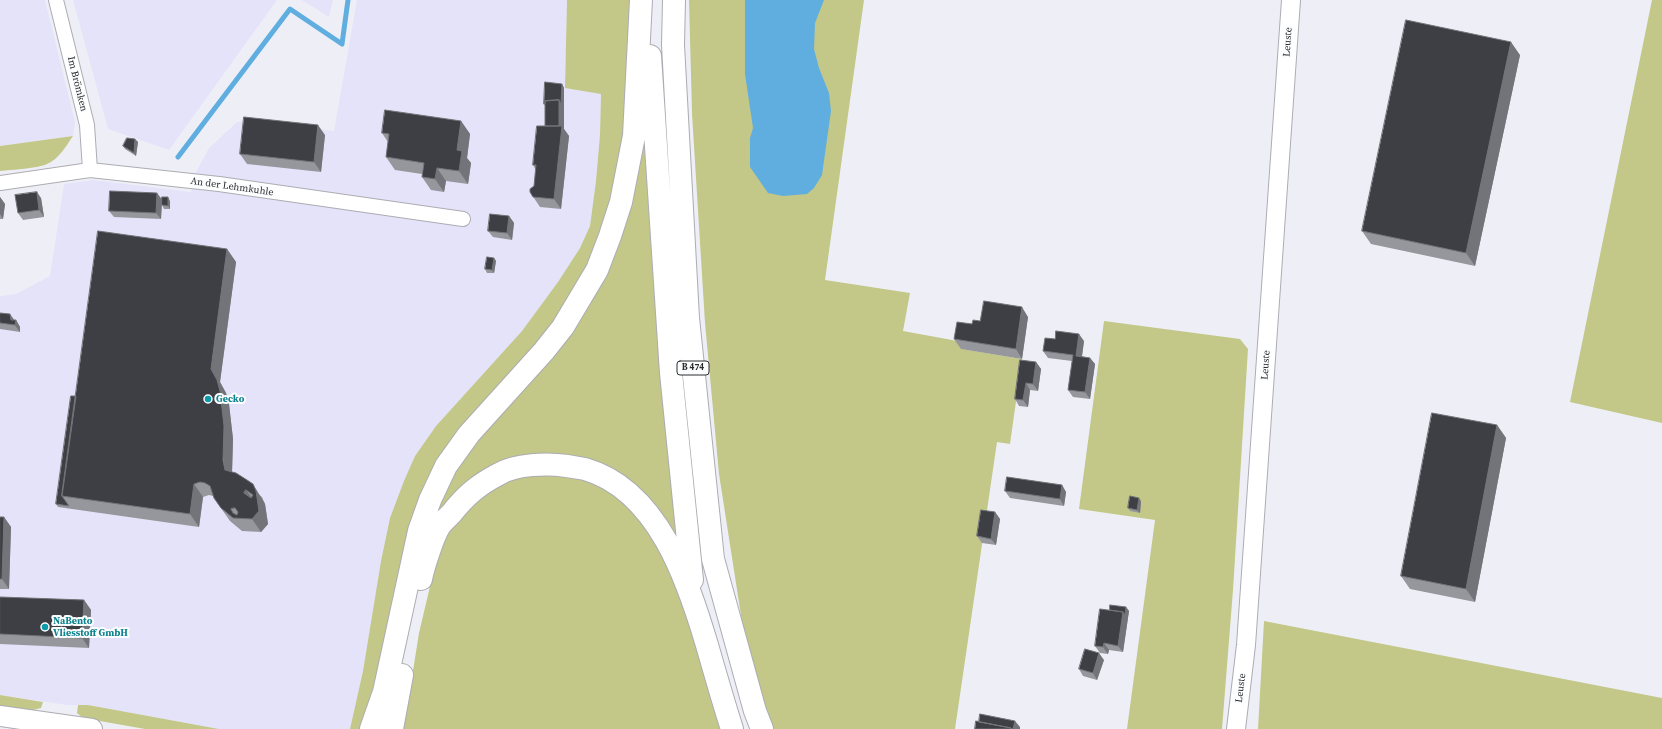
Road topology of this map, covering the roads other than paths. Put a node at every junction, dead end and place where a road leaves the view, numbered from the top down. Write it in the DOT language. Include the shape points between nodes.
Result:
graph roads {
  1 [pos="56,0"];
  2 [pos="641,0"];
  3 [pos="646,0"];
  4 [pos="674,0"];
  5 [pos="1291,0"];
  6 [pos="90,170"];
  7 [pos="0,183"];
  8 [pos="463,219"];
  9 [pos="693,599"];
  10 [pos="0,716"];
  11 [pos="92,729"];
  12 [pos="371,729"];
  13 [pos="392,729"];
  14 [pos="732,729"];
  15 [pos="762,729"];
  16 [pos="1236,729"];
  1 -- 6 [label="street, Im Brömken" via="87,125"];
  2 -- 12 [label="highway" via="634,136 621,202 610,236 597,270 563,327 469,434 446,466 419,531 384,692"];
  3 -- 9 [label="highway, B 474" via="671,373"];
  4 -- 15 [label="highway, B 474" via="673,45 688,318 713,559"];
  5 -- 16 [label="street, Leuste" via="1246,637"];
  6 -- 7 [label="street, An der Lehmkuhle"];
  6 -- 8 [label="street, An der Lehmkuhle" via="219,184"];
  9 -- 13 [label="highway" via="659,528 628,493 608,479 585,469 560,465 535,465 504,471 466,495 439,528 422,573"];
  9 -- 14 [label="highway, B 474"];
  10 -- 11 [label="main road"];
}
